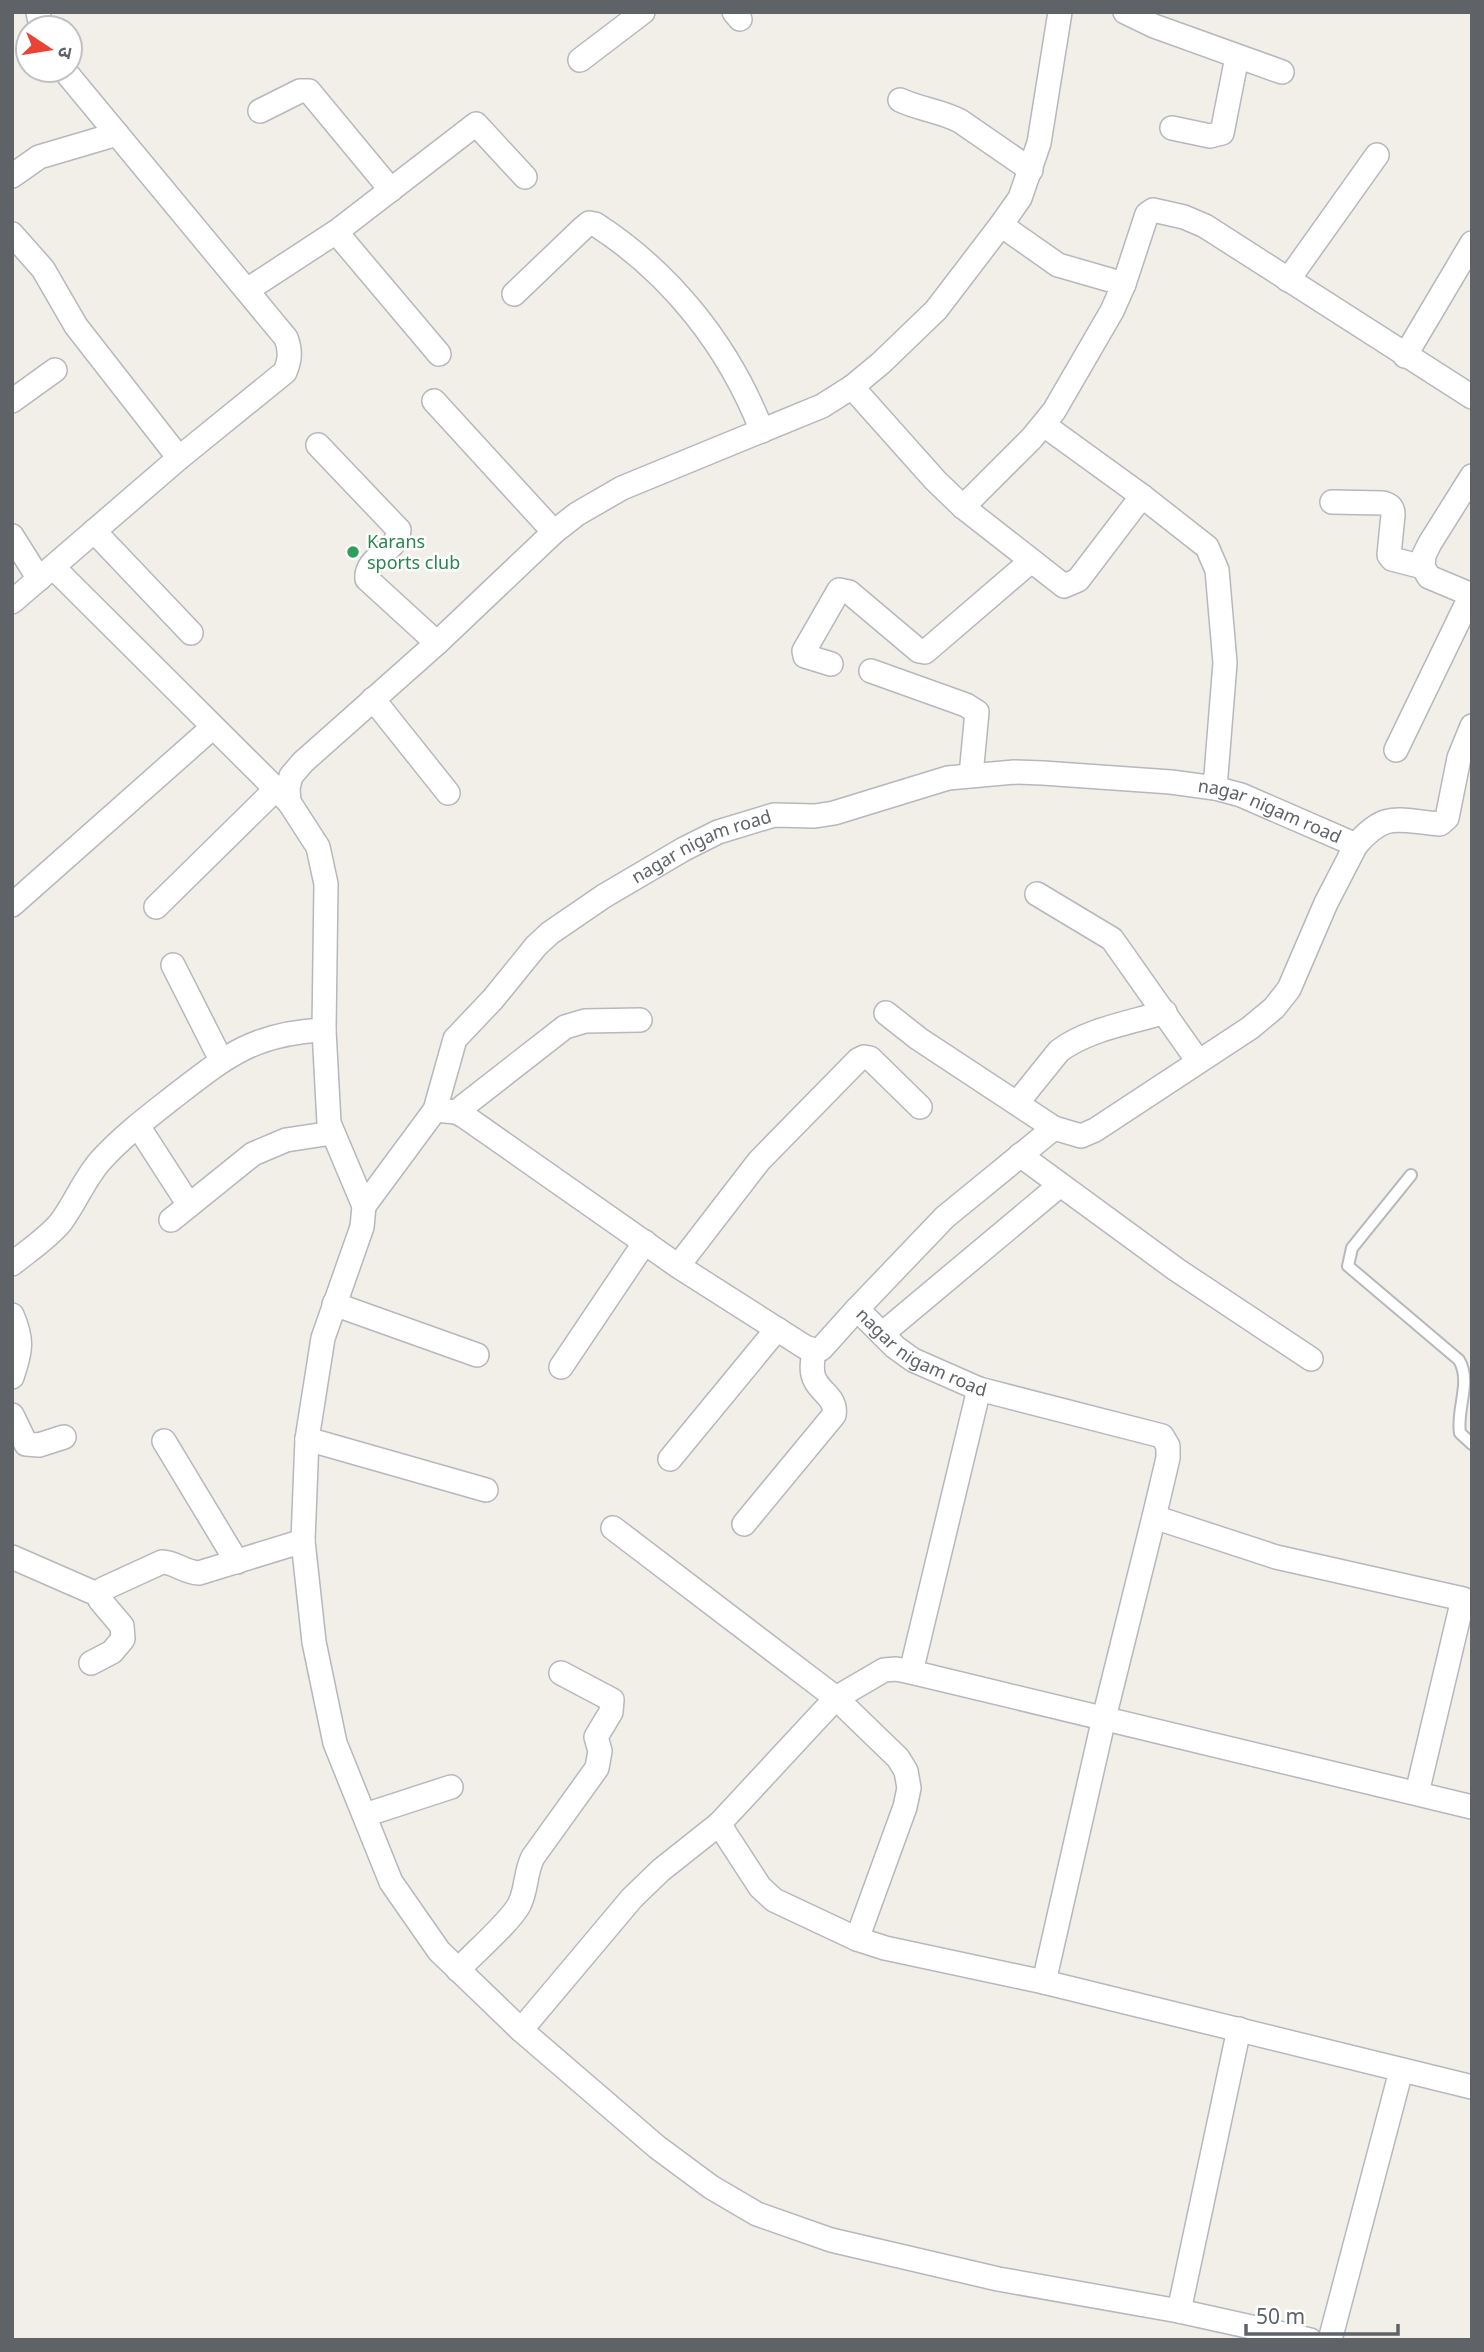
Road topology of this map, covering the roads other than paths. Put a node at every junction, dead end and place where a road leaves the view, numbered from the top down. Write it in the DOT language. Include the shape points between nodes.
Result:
graph roads {
  1 [pos="643,12"];
  2 [pos="1060,12"];
  3 [pos="1125,12"];
  4 [pos="1237,57"];
  5 [pos="580,60"];
  6 [pos="1282,72"];
  7 [pos="76,84"];
  8 [pos="900,100"];
  9 [pos="260,111"];
  10 [pos="1172,128"];
  11 [pos="117,134"];
  12 [pos="1377,155"];
  13 [pos="1031,170"];
  14 [pos="12,176"];
  15 [pos="525,177"];
  16 [pos="391,190"];
  17 [pos="1001,225"];
  18 [pos="336,232"];
  19 [pos="12,234"];
  20 [pos="1472,243"];
  21 [pos="1288,280"];
  22 [pos="1124,284"];
  23 [pos="247,290"];
  24 [pos="514,294"];
  25 [pos="439,354"];
  26 [pos="1405,356"];
  27 [pos="55,370"];
  28 [pos="852,387"];
  29 [pos="1472,397"];
  30 [pos="12,401"];
  31 [pos="434,401"];
  32 [pos="1044,425"];
  33 [pos="762,431"];
  34 [pos="318,445"];
  35 [pos="180,458"];
  36 [pos="1472,476"];
  37 [pos="1142,496"];
  38 [pos="1332,502"];
  39 [pos="963,507"];
  40 [pos="94,531"];
  41 [pos="554,532"];
  42 [pos="12,536"];
  43 [pos="1031,561"];
  44 [pos="1423,567"];
  45 [pos="46,573"];
  46 [pos="1472,595"];
  47 [pos="12,603"];
  48 [pos="191,633"];
  49 [pos="437,643"];
  50 [pos="831,664"];
  51 [pos="871,671"];
  52 [pos="373,699"];
  53 [pos="1472,726"];
  54 [pos="213,727"];
  55 [pos="1396,750"];
  56 [pos="971,775"];
  57 [pos="1215,788"];
  58 [pos="448,793"];
  59 [pos="282,796"];
  60 [pos="1356,845"];
  61 [pos="1037,894"];
  62 [pos="12,905"];
  63 [pos="156,907"];
  64 [pos="173,965"];
  65 [pos="1165,1012"];
  66 [pos="886,1013"];
  67 [pos="640,1020"];
  68 [pos="324,1030"];
  69 [pos="221,1060"];
  70 [pos="1198,1061"];
  71 [pos="1017,1103"];
  72 [pos="920,1107"];
  73 [pos="446,1111"];
  74 [pos="138,1126"];
  75 [pos="1054,1128"];
  76 [pos="332,1133"];
  77 [pos="1020,1155"];
  78 [pos="1411,1175"];
  79 [pos="1060,1185"];
  80 [pos="189,1205"];
  81 [pos="364,1206"];
  82 [pos="171,1220"];
  83 [pos="645,1242"];
  84 [pos="12,1264"];
  85 [pos="678,1266"];
  86 [pos="334,1304"];
  87 [pos="857,1309"];
  88 [pos="12,1315"];
  89 [pos="777,1329"];
  90 [pos="882,1334"];
  91 [pos="814,1350"];
  92 [pos="477,1355"];
  93 [pos="1311,1359"];
  94 [pos="561,1367"];
  95 [pos="12,1377"];
  96 [pos="979,1389"];
  97 [pos="12,1415"];
  98 [pos="64,1437"];
  99 [pos="307,1439"];
  100 [pos="164,1441"];
  101 [pos="1472,1444"];
  102 [pos="670,1459"];
  103 [pos="486,1490"];
  104 [pos="1154,1517"];
  105 [pos="744,1524"];
  106 [pos="613,1528"];
  107 [pos="303,1541"];
  108 [pos="12,1558"];
  109 [pos="237,1562"];
  110 [pos="99,1595"];
  111 [pos="1468,1600"];
  112 [pos="90,1663"];
  113 [pos="911,1672"];
  114 [pos="561,1673"];
  115 [pos="836,1699"];
  116 [pos="1104,1718"];
  117 [pos="451,1787"];
  118 [pos="1417,1793"];
  119 [pos="1472,1807"];
  120 [pos="365,1815"];
  121 [pos="719,1824"];
  122 [pos="857,1939"];
  123 [pos="458,1969"];
  124 [pos="1044,1982"];
  125 [pos="1238,2029"];
  126 [pos="521,2030"];
  127 [pos="1401,2071"];
  128 [pos="1472,2087"];
  129 [pos="1179,2311"];
  130 [pos="1202,2316"];
  131 [pos="1212,2340"];
  132 [pos="1310,2340"];
  133 [pos="1330,2340"];
  1 -- 5 [label="street"];
  2 -- 13 [label="street"];
  3 -- 4 [label="street"];
  4 -- 6 [label="street"];
  4 -- 10 [label="street" via="1222,133 1210,136"];
  7 -- 11 [label="street"];
  8 -- 13 [label="street" via="951,116"];
  9 -- 16 [label="street" via="309,90"];
  11 -- 14 [label="street" via="39,157"];
  11 -- 23 [label="street"];
  12 -- 21 [label="street"];
  13 -- 17 [label="street" via="1020,198"];
  15 -- 16 [label="street" via="476,124"];
  16 -- 18 [label="street"];
  17 -- 22 [label="street" via="1058,265"];
  17 -- 28 [label="street" via="936,310"];
  18 -- 23 [label="street"];
  18 -- 25 [label="street"];
  19 -- 35 [label="street" via="44,269 85,338"];
  20 -- 26 [label="street"];
  21 -- 22 [label="street" via="1205,226 1153,210 1147,214"];
  21 -- 26 [label="street"];
  22 -- 32 [label="street" via="1097,340"];
  23 -- 35 [label="street" via="286,338 290,348 285,372"];
  24 -- 33 [label="street" via="583,228 595,224 656,271 700,320 750,400"];
  26 -- 29 [label="street"];
  27 -- 30 [label="street"];
  28 -- 33 [label="street" via="822,406"];
  28 -- 39 [label="street"];
  31 -- 41 [label="street"];
  32 -- 37 [label="street"];
  32 -- 39 [label="street"];
  33 -- 41 [label="street" via="622,488"];
  34 -- 49 [label="street" via="399,530 397,540 370,565 367,579"];
  35 -- 40 [label="street"];
  36 -- 44 [label="street" via="1427,549"];
  37 -- 43 [label="street" via="1072,584 1058,583"];
  37 -- 57 [label="street" via="1207,547 1217,570 1226,663"];
  38 -- 44 [label="street" via="1389,505 1393,515 1389,555"];
  39 -- 43 [label="street"];
  40 -- 45 [label="street"];
  40 -- 48 [label="street"];
  41 -- 49 [label="street"];
  42 -- 45 [label="street"];
  43 -- 50 [label="street" via="925,652 849,592 839,590 804,651 809,658"];
  44 -- 46 [label="street" via="1429,577"];
  45 -- 47 [label="street"];
  45 -- 54 [label="street"];
  46 -- 55 [label="street"];
  49 -- 52 [label="street"];
  51 -- 56 [label="street" via="977,712"];
  52 -- 58 [label="street"];
  52 -- 59 [label="street" via="303,762"];
  53 -- 60 [label="street" via="1459,758 1447,818 1440,824 1381,822"];
  54 -- 59 [label="street"];
  54 -- 62 [label="street"];
  56 -- 57 [label="street, nagar nigam road" via="1042,773"];
  56 -- 73 [label="street, nagar nigam road" via="834,813 774,815 718,832 604,896 536,946 461,1030 452,1046"];
  57 -- 60 [label="street, nagar nigam road"];
  59 -- 63 [label="street"];
  59 -- 68 [label="street" via="318,847 324,865"];
  60 -- 70 [label="street, nagar nigam road" via="1289,989 1250,1028"];
  61 -- 65 [label="street" via="1112,939"];
  64 -- 69 [label="street"];
  65 -- 70 [label="street"];
  65 -- 71 [label="street" via="1066,1046"];
  66 -- 71 [label="street" via="919,1040"];
  67 -- 73 [label="street" via="585,1021 565,1027"];
  68 -- 69 [label="street" via="276,1035"];
  68 -- 76 [label="street"];
  69 -- 74 [label="street"];
  70 -- 75 [label="street, nagar nigam road" via="1089,1134 1072,1135"];
  71 -- 75 [label="street"];
  72 -- 85 [label="street" via="870,1058 858,1060 744,1179"];
  73 -- 81 [label="street, nagar nigam road"];
  73 -- 83 [label="street"];
  74 -- 80 [label="street"];
  74 -- 84 [label="street" via="96,1166 59,1224"];
  75 -- 77 [label="street, nagar nigam road"];
  76 -- 80 [label="street" via="286,1140 253,1154"];
  76 -- 81 [label="street"];
  77 -- 79 [label="street"];
  77 -- 87 [label="street, nagar nigam road" via="945,1217"];
  78 -- 101 [label="lane" via="1352,1248 1348,1266 1459,1360 1465,1377 1458,1423 1460,1433"];
  79 -- 90 [label="street"];
  79 -- 93 [label="street"];
  80 -- 82 [label="street"];
  81 -- 86 [label="street" via="362,1227"];
  83 -- 85 [label="street"];
  83 -- 94 [label="street"];
  85 -- 89 [label="street"];
  86 -- 92 [label="street"];
  86 -- 99 [label="street" via="323,1338"];
  87 -- 90 [label="street, nagar nigam road"];
  87 -- 91 [label="street" via="829,1342"];
  88 -- 95 [label="street" via="20,1336"];
  89 -- 91 [label="street"];
  89 -- 102 [label="street"];
  90 -- 96 [label="street, nagar nigam road" via="913,1360"];
  91 -- 105 [label="street" via="815,1380 833,1402 834,1415"];
  96 -- 104 [label="street, nagar nigam road" via="1162,1436 1168,1458"];
  96 -- 113 [label="street"];
  97 -- 98 [label="street" via="26,1444"];
  99 -- 103 [label="street"];
  99 -- 107 [label="street"];
  100 -- 109 [label="street"];
  104 -- 111 [label="street" via="1276,1557"];
  104 -- 116 [label="street"];
  106 -- 115 [label="street"];
  107 -- 109 [label="street"];
  107 -- 120 [label="street" via="314,1642 335,1743"];
  108 -- 110 [label="street"];
  109 -- 110 [label="street" via="199,1573 162,1562"];
  110 -- 112 [label="street" via="124,1632 118,1646"];
  111 -- 118 [label="street"];
  113 -- 115 [label="street" via="884,1670"];
  113 -- 116 [label="street"];
  114 -- 123 [label="street" via="612,1700 611,1712 596,1737 600,1751 597,1768 533,1857 517,1910"];
  115 -- 121 [label="street"];
  115 -- 122 [label="street" via="898,1758 909,1788"];
  116 -- 118 [label="street"];
  116 -- 124 [label="street"];
  117 -- 120 [label="street"];
  118 -- 119 [label="street"];
  120 -- 123 [label="street" via="391,1882 439,1951"];
  121 -- 122 [label="street" via="760,1887 774,1900"];
  121 -- 126 [label="street" via="632,1898"];
  122 -- 124 [label="street"];
  123 -- 126 [label="street"];
  124 -- 125 [label="street"];
  125 -- 127 [label="street"];
  125 -- 129 [label="street"];
  126 -- 129 [label="street" via="657,2147 757,2214 844,2243 998,2278"];
  127 -- 128 [label="street"];
  127 -- 133 [label="street"];
  129 -- 130 [label="street"];
  130 -- 131 [label="street"];
  130 -- 132 [label="street"];
}
